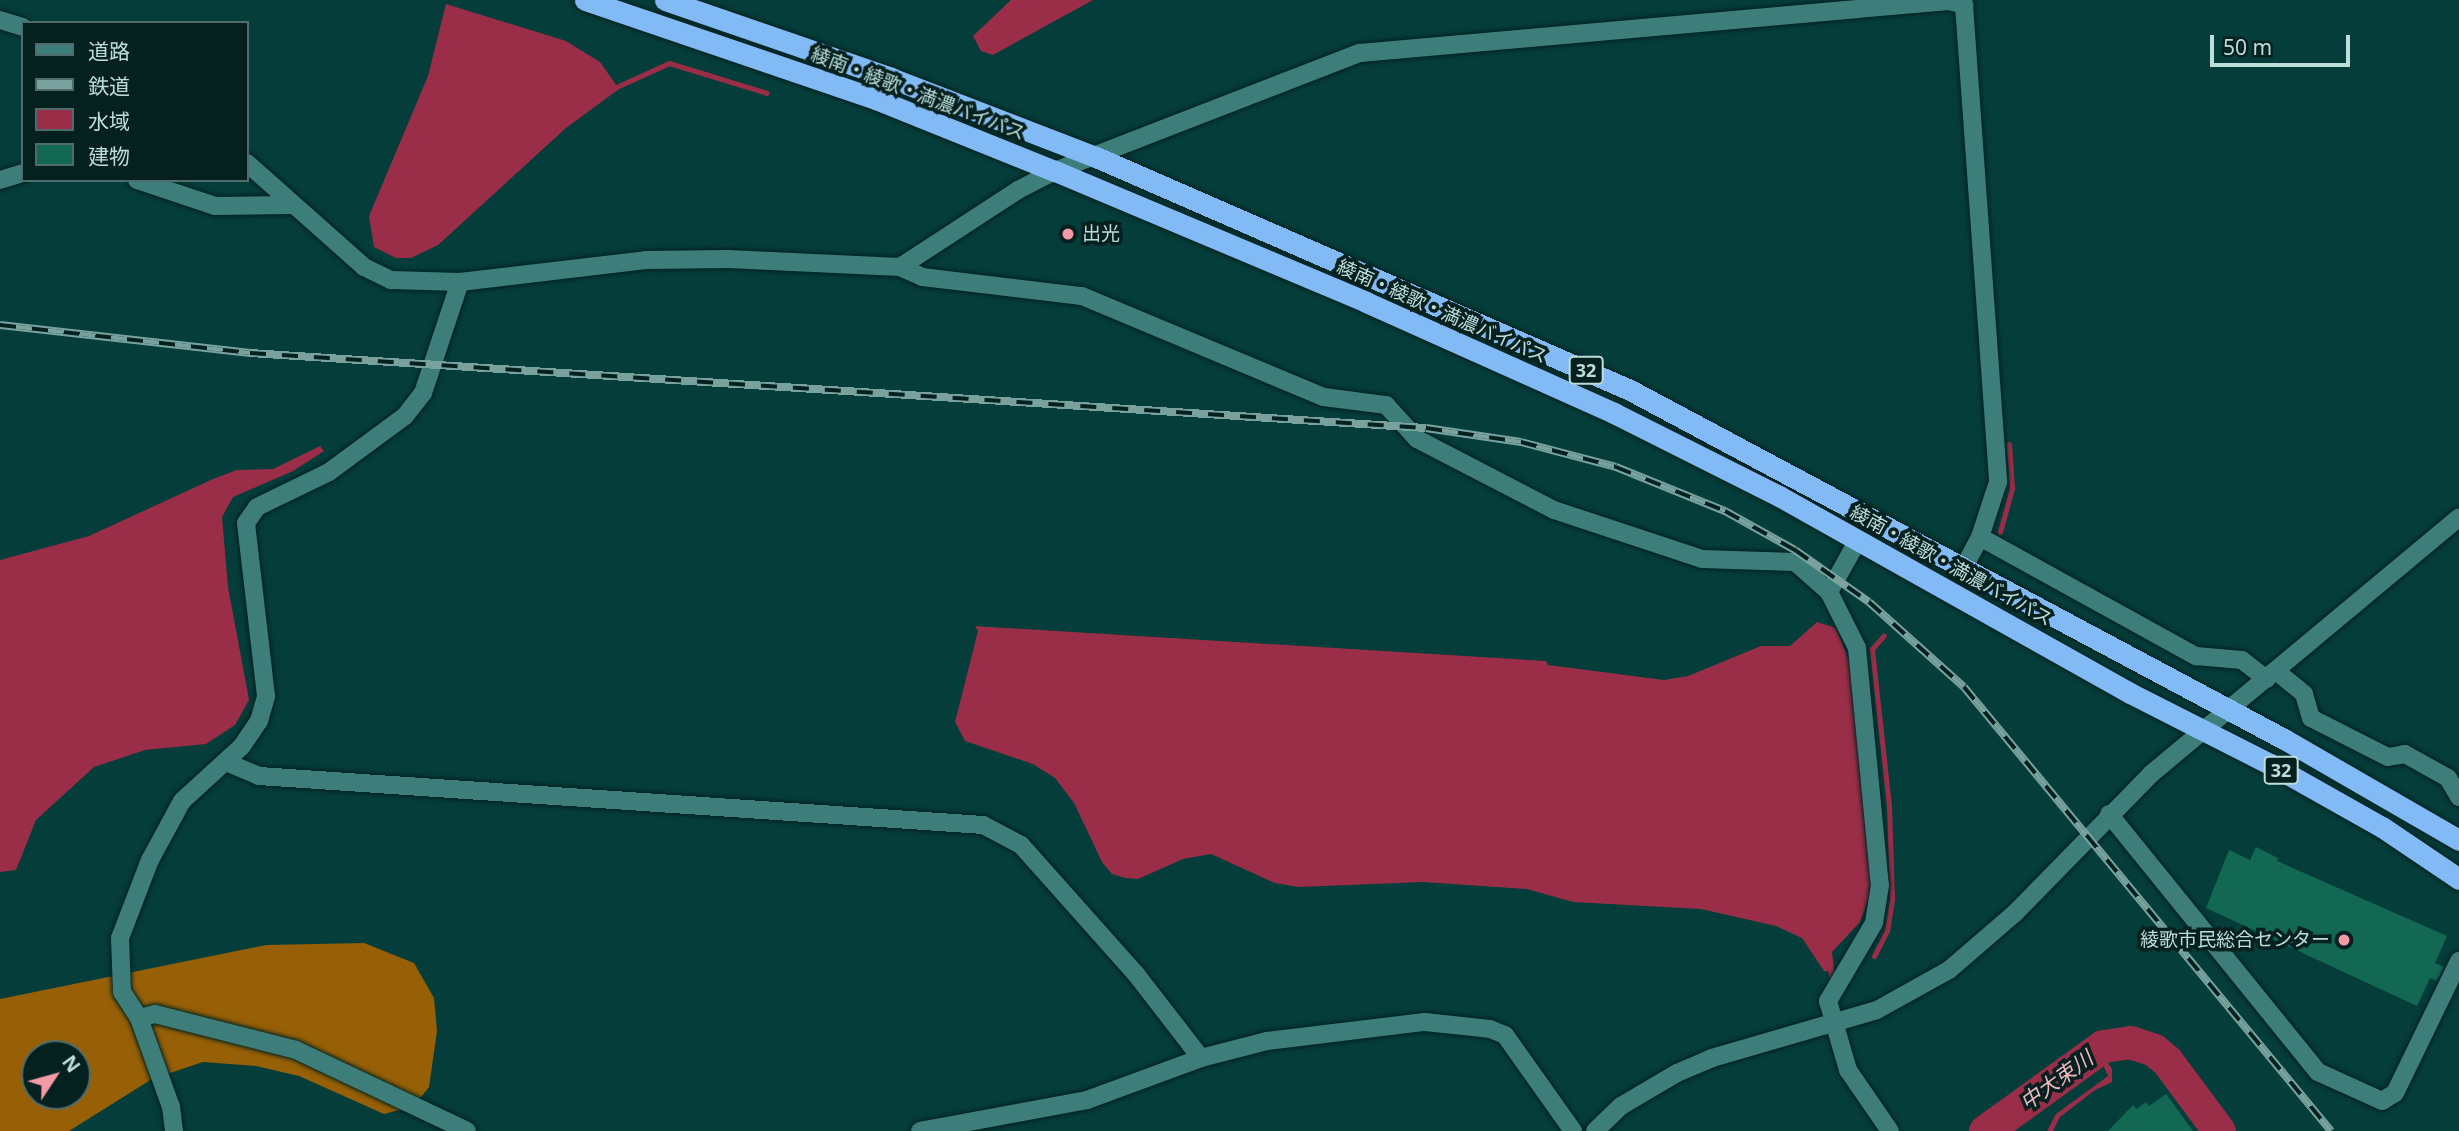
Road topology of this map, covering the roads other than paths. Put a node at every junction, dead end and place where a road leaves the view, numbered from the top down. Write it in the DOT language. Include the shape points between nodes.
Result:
graph roads {
  1 [pos="585,0"];
  2 [pos="666,0"];
  3 [pos="1967,3"];
  4 [pos="0,20"];
  5 [pos="21,26"];
  6 [pos="1096,158"];
  7 [pos="248,164"];
  8 [pos="1055,172"];
  9 [pos="21,174"];
  10 [pos="0,180"];
  11 [pos="143,182"];
  12 [pos="291,205"];
  13 [pos="900,267"];
  14 [pos="460,282"];
  15 [pos="2459,517"];
  16 [pos="1980,537"];
  17 [pos="1858,540"];
  18 [pos="1964,567"];
  19 [pos="1829,592"];
  20 [pos="2271,675"];
  21 [pos="2229,710"];
  22 [pos="2203,730"];
  23 [pos="226,762"];
  24 [pos="2459,797"];
  25 [pos="2109,814"];
  26 [pos="2459,840"];
  27 [pos="2459,879"];
  28 [pos="2459,961"];
  29 [pos="139,1018"];
  30 [pos="1836,1025"];
  31 [pos="1201,1058"];
  32 [pos="174,1131"];
  33 [pos="467,1131"];
  34 [pos="920,1131"];
  35 [pos="1573,1131"];
  36 [pos="1595,1131"];
  37 [pos="1890,1131"];
  1 -- 8 [label="highway, 綾南・綾歌・満濃バイパス / 32" via="878,100"];
  2 -- 6 [label="highway, 綾南・綾歌・満濃バイパス / 32" via="891,78"];
  3 -- 6 [label="street" via="1936,2 1360,53"];
  3 -- 16 [label="street" via="1998,482"];
  4 -- 5 [label="street"];
  6 -- 8 [label="street"];
  6 -- 18 [label="highway, 綾南・綾歌・満濃バイパス / 32" via="1630,390"];
  7 -- 12 [label="street"];
  8 -- 13 [label="street" via="996,203"];
  8 -- 17 [label="highway, 綾南・綾歌・満濃バイパス / 32" via="1366,302 1614,413"];
  9 -- 10 [label="street"];
  11 -- 12 [label="street" via="215,206"];
  12 -- 14 [label="street" via="363,267 382,276 423,284"];
  13 -- 14 [label="street" via="646,260"];
  13 -- 19 [label="street" via="922,277 1082,296 1113,306 1184,342 1324,397 1386,405 1417,439 1554,510 1702,559 1795,562"];
  14 -- 23 [label="street" via="423,393 405,416 329,472 257,507 246,523 266,696 259,721"];
  15 -- 20 [label="street"];
  16 -- 18 [label="street"];
  16 -- 20 [label="street" via="2196,656 2242,660"];
  17 -- 19 [label="street"];
  17 -- 22 [label="highway, 綾南・綾歌・満濃バイパス / 32"];
  18 -- 21 [label="highway, 綾南・綾歌・満濃バイパス / 32"];
  19 -- 30 [label="street" via="1857,648 1863,681 1880,885 1874,923 1828,1001"];
  20 -- 21 [label="street"];
  20 -- 24 [label="street" via="2304,694 2311,718 2388,757 2405,754 2448,778"];
  21 -- 22 [label="street"];
  21 -- 26 [label="highway, 綾南・綾歌・満濃バイパス / 32"];
  22 -- 25 [label="street"];
  22 -- 27 [label="highway, 綾南・綾歌・満濃バイパス / 32" via="2382,827"];
  23 -- 29 [label="street" via="182,801 150,860 120,938 122,992"];
  23 -- 31 [label="street" via="259,776 983,825 1021,845 1136,974"];
  25 -- 28 [label="street" via="2318,1072 2382,1101 2395,1093"];
  25 -- 30 [label="street" via="1967,957 1910,994"];
  29 -- 32 [label="street" via="171,1107"];
  29 -- 33 [label="street" via="155,1014 296,1050"];
  30 -- 36 [label="street" via="1712,1058 1677,1073 1622,1106"];
  30 -- 37 [label="street" via="1848,1070"];
  31 -- 34 [label="street" via="1087,1100"];
  31 -- 35 [label="street" via="1266,1041 1345,1030 1425,1022 1490,1029 1505,1035"];
}
